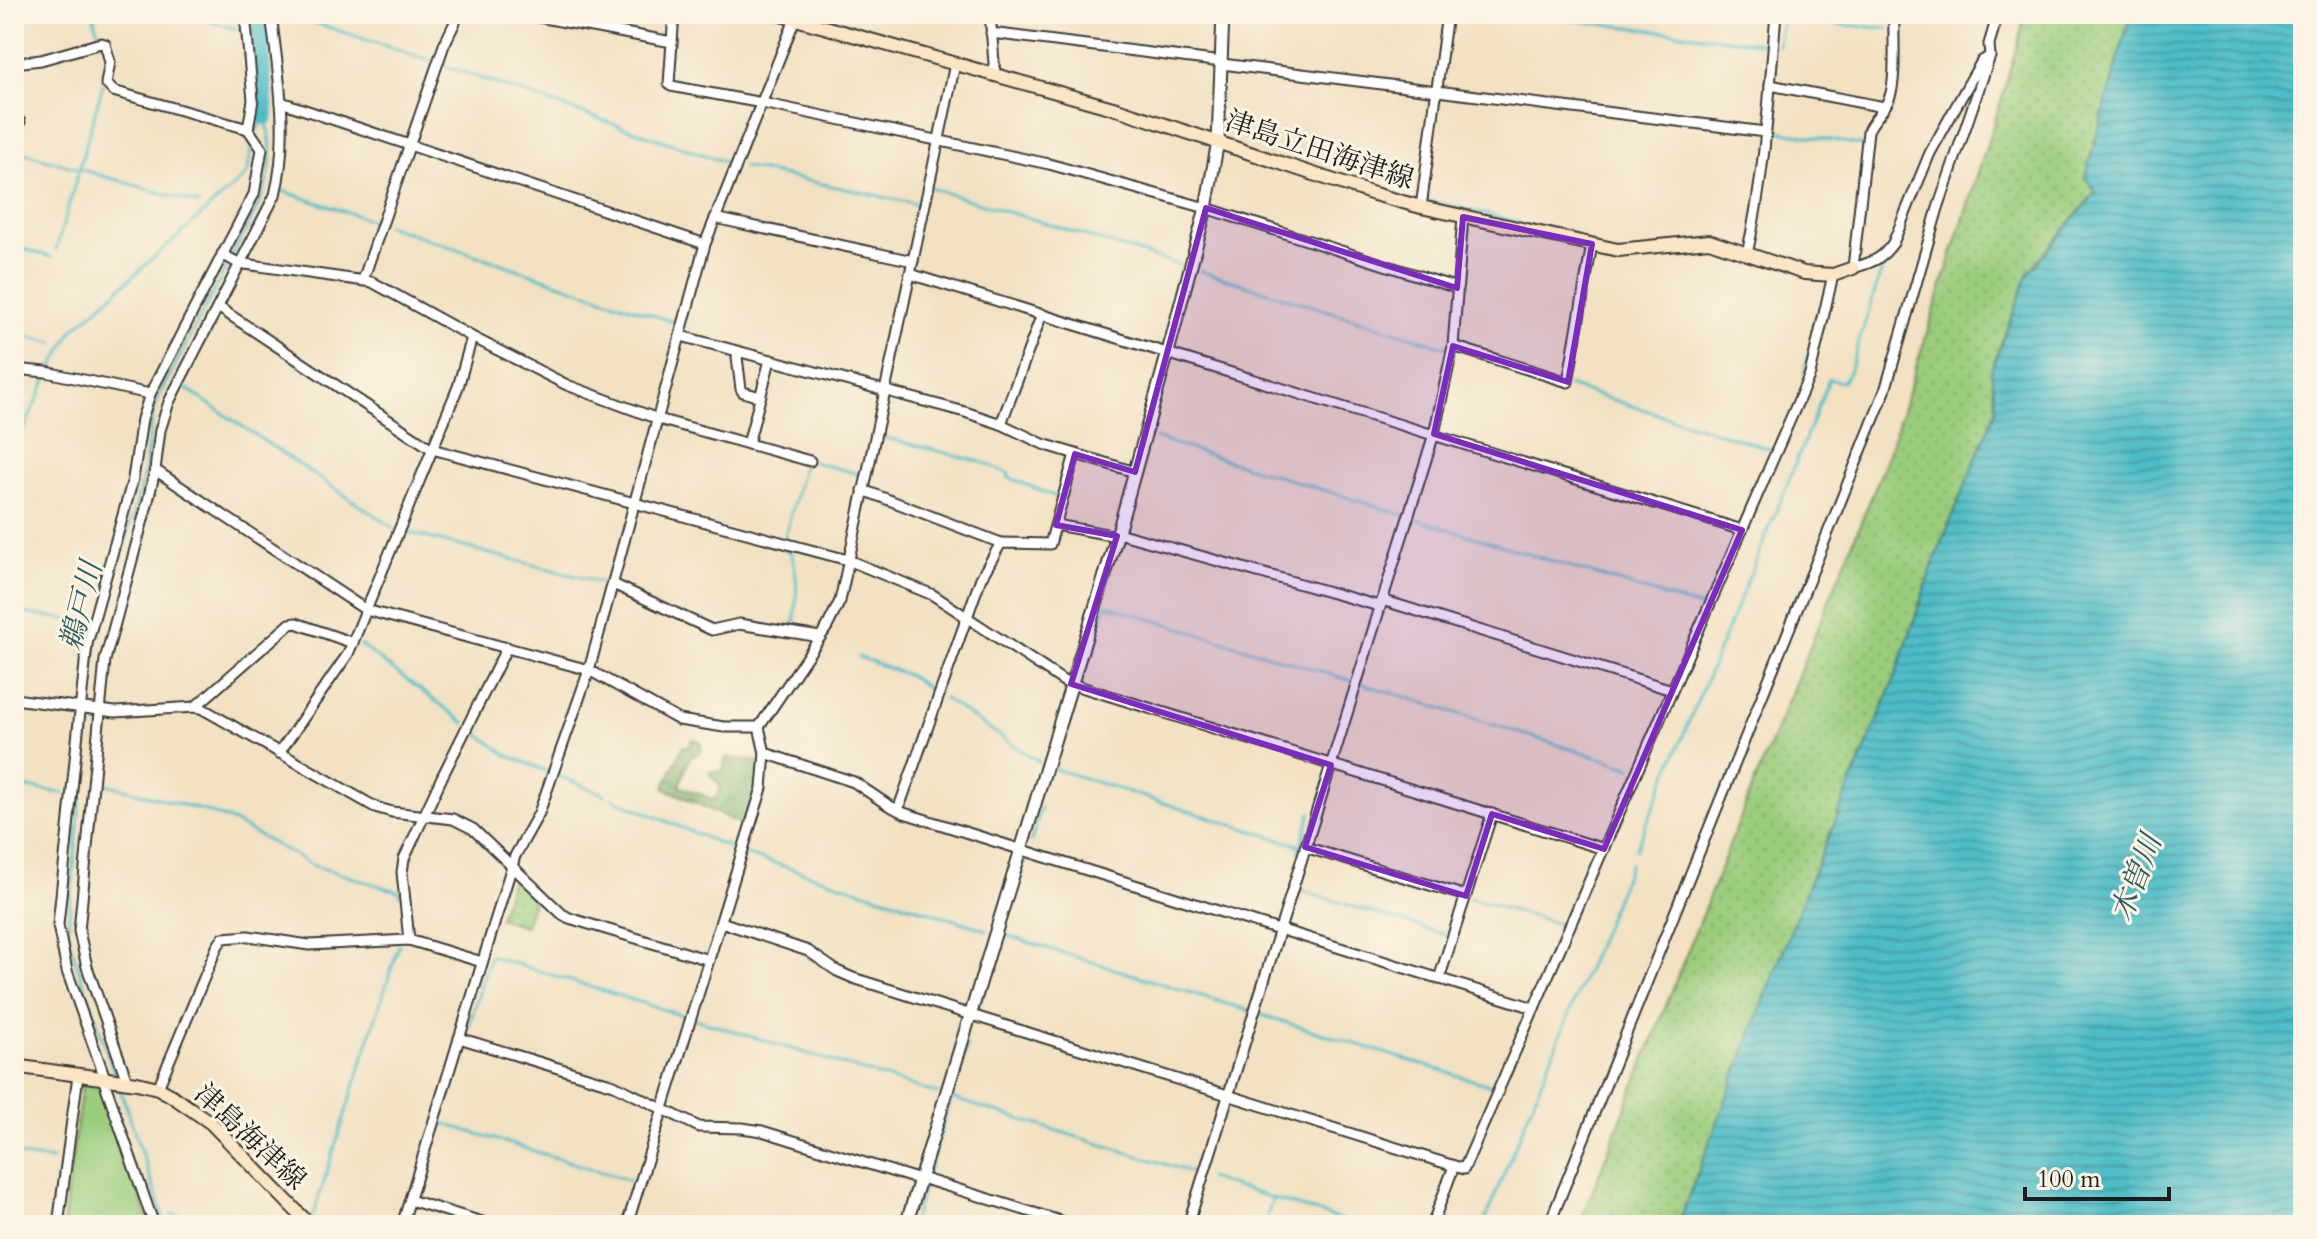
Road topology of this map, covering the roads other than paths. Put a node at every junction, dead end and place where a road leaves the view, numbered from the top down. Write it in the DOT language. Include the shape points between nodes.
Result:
graph roads {
  1 [pos="245,14"];
  2 [pos="271,14"];
  3 [pos="459,14"];
  4 [pos="523,14"];
  5 [pos="674,14"];
  6 [pos="778,14"];
  7 [pos="990,14"];
  8 [pos="1223,14"];
  9 [pos="1447,14"];
  10 [pos="1776,14"];
  11 [pos="1894,14"];
  12 [pos="1998,14"];
  13 [pos="794,17"];
  14 [pos="991,33"];
  15 [pos="672,42"];
  16 [pos="1990,56"];
  17 [pos="14,63"];
  18 [pos="1222,63"];
  19 [pos="955,64"];
  20 [pos="995,75"];
  21 [pos="1770,85"];
  22 [pos="1437,91"];
  23 [pos="281,102"];
  24 [pos="762,103"];
  25 [pos="1884,107"];
  26 [pos="14,113"];
  27 [pos="1765,132"];
  28 [pos="252,134"];
  29 [pos="939,141"];
  30 [pos="1218,141"];
  31 [pos="14,144"];
  32 [pos="410,145"];
  33 [pos="1421,207"];
  34 [pos="1206,208"];
  35 [pos="1463,217"];
  36 [pos="715,218"];
  37 [pos="705,244"];
  38 [pos="1592,244"];
  39 [pos="222,254"];
  40 [pos="1747,254"];
  41 [pos="913,261"];
  42 [pos="239,263"];
  43 [pos="1853,268"];
  44 [pos="910,274"];
  45 [pos="1833,275"];
  46 [pos="363,280"];
  47 [pos="1457,288"];
  48 [pos="218,307"];
  49 [pos="1042,314"];
  50 [pos="681,336"];
  51 [pos="472,337"];
  52 [pos="1453,346"];
  53 [pos="739,352"];
  54 [pos="1168,352"];
  55 [pos="770,360"];
  56 [pos="14,369"];
  57 [pos="885,390"];
  58 [pos="150,394"];
  59 [pos="760,397"];
  60 [pos="658,419"];
  61 [pos="1001,424"];
  62 [pos="1434,434"];
  63 [pos="748,444"];
  64 [pos="432,449"];
  65 [pos="1075,454"];
  66 [pos="810,461"];
  67 [pos="155,470"];
  68 [pos="1135,472"];
  69 [pos="863,490"];
  70 [pos="636,504"];
  71 [pos="1056,525"];
  72 [pos="1742,530"];
  73 [pos="1118,535"];
  74 [pos="1001,543"];
  75 [pos="848,560"];
  76 [pos="613,584"];
  77 [pos="1381,603"];
  78 [pos="366,610"];
  79 [pos="966,617"];
  80 [pos="820,637"];
  81 [pos="353,643"];
  82 [pos="507,647"];
  83 [pos="589,670"];
  84 [pos="1071,684"];
  85 [pos="1672,690"];
  86 [pos="14,699"];
  87 [pos="195,707"];
  88 [pos="81,708"];
  89 [pos="100,710"];
  90 [pos="759,727"];
  91 [pos="279,753"];
  92 [pos="765,753"];
  93 [pos="1331,765"];
  94 [pos="898,810"];
  95 [pos="1492,814"];
  96 [pos="424,816"];
  97 [pos="1305,847"];
  98 [pos="1604,849"];
  99 [pos="1020,851"];
  100 [pos="511,867"];
  101 [pos="1466,896"];
  102 [pos="721,922"];
  103 [pos="1279,930"];
  104 [pos="409,940"];
  105 [pos="709,960"];
  106 [pos="482,962"];
  107 [pos="1439,979"];
  108 [pos="1534,1008"];
  109 [pos="970,1014"];
  110 [pos="459,1038"];
  111 [pos="14,1066"];
  112 [pos="78,1075"];
  113 [pos="105,1078"];
  114 [pos="126,1081"];
  115 [pos="158,1088"];
  116 [pos="1229,1094"];
  117 [pos="663,1110"];
  118 [pos="1454,1166"];
  119 [pos="921,1179"];
  120 [pos="410,1200"];
  121 [pos="58,1225"];
  122 [pos="154,1225"];
  123 [pos="310,1225"];
  124 [pos="402,1225"];
  125 [pos="492,1225"];
  126 [pos="627,1225"];
  127 [pos="906,1225"];
  128 [pos="1073,1225"];
  129 [pos="1188,1225"];
  130 [pos="1432,1225"];
  131 [pos="1549,1225"];
  1 -- 28 [label="street"];
  2 -- 23 [label="street"];
  3 -- 32 [label="street"];
  4 -- 15 [label="street"];
  5 -- 15 [label="street"];
  6 -- 13 [label="main road, 津島立田海津線"];
  7 -- 14 [label="street"];
  8 -- 18 [label="street"];
  9 -- 22 [label="street"];
  10 -- 21 [label="street"];
  11 -- 25 [label="street" via="1893,75"];
  12 -- 16 [label="street"];
  13 -- 19 [label="main road, 津島立田海津線"];
  13 -- 24 [label="street"];
  14 -- 18 [label="street"];
  14 -- 20 [label="street"];
  15 -- 24 [label="street" via="671,86"];
  16 -- 43 [label="street" via="1982,61 1930,153 1893,243 1885,255"];
  16 -- 131 [label="street" via="1938,208 1885,391"];
  17 -- 28 [label="street" via="105,44 110,62 106,83 113,91"];
  18 -- 22 [label="street"];
  18 -- 30 [label="street"];
  19 -- 20 [label="main road, 津島立田海津線"];
  19 -- 29 [label="street"];
  20 -- 30 [label="main road, 津島立田海津線"];
  21 -- 25 [label="street"];
  21 -- 27 [label="street"];
  22 -- 27 [label="street"];
  22 -- 33 [label="street"];
  23 -- 32 [label="street"];
  23 -- 42 [label="street" via="277,184"];
  24 -- 29 [label="street"];
  24 -- 36 [label="street"];
  25 -- 43 [label="street" via="1868,131"];
  26 -- 31 [label="street" via="20,122"];
  27 -- 40 [label="street"];
  28 -- 39 [label="street" via="262,149 254,194"];
  29 -- 34 [label="street" via="1049,164"];
  29 -- 41 [label="street"];
  30 -- 33 [label="main road, 津島立田海津線"];
  30 -- 34 [label="street"];
  32 -- 37 [label="street"];
  32 -- 46 [label="street"];
  33 -- 35 [label="main road, 津島立田海津線"];
  34 -- 47 [label="street"];
  34 -- 54 [label="street"];
  35 -- 38 [label="main road, 津島立田海津線"];
  35 -- 47 [label="street"];
  36 -- 37 [label="street"];
  36 -- 41 [label="street"];
  37 -- 50 [label="street"];
  38 -- 40 [label="main road, 津島立田海津線" via="1618,250 1709,241"];
  38 -- 52 [label="street" via="1568,382"];
  39 -- 42 [label="street"];
  39 -- 58 [label="street"];
  40 -- 45 [label="main road, 津島立田海津線" via="1804,273"];
  41 -- 44 [label="street"];
  42 -- 46 [label="street"];
  42 -- 48 [label="street"];
  43 -- 45 [label="main road, 津島立田海津線"];
  44 -- 49 [label="street"];
  44 -- 57 [label="street"];
  45 -- 72 [label="street" via="1810,374"];
  46 -- 51 [label="street"];
  47 -- 52 [label="street"];
  48 -- 64 [label="street"];
  48 -- 67 [label="street" via="169,402"];
  49 -- 54 [label="street"];
  49 -- 61 [label="street"];
  50 -- 53 [label="street"];
  50 -- 60 [label="street"];
  51 -- 60 [label="street" via="567,385"];
  51 -- 64 [label="street"];
  52 -- 62 [label="street"];
  53 -- 55 [label="street"];
  53 -- 59 [label="street" via="741,389"];
  54 -- 62 [label="street"];
  54 -- 68 [label="street"];
  55 -- 57 [label="street"];
  55 -- 59 [label="street"];
  56 -- 58 [label="street"];
  57 -- 61 [label="street"];
  57 -- 69 [label="street"];
  58 -- 88 [label="street" via="133,479 87,644"];
  59 -- 63 [label="street"];
  60 -- 63 [label="street"];
  60 -- 70 [label="street"];
  61 -- 65 [label="street"];
  62 -- 72 [label="street"];
  62 -- 77 [label="street"];
  63 -- 66 [label="street"];
  64 -- 70 [label="street"];
  64 -- 78 [label="street"];
  65 -- 68 [label="street"];
  65 -- 71 [label="street"];
  67 -- 78 [label="street"];
  67 -- 89 [label="street" via="108,647"];
  68 -- 73 [label="street"];
  69 -- 74 [label="street"];
  69 -- 75 [label="street"];
  70 -- 75 [label="street"];
  70 -- 76 [label="street"];
  71 -- 73 [label="street"];
  71 -- 74 [label="street" via="1050,544"];
  72 -- 85 [label="street"];
  73 -- 77 [label="street"];
  73 -- 84 [label="street"];
  74 -- 79 [label="street"];
  75 -- 79 [label="street" via="933,595"];
  75 -- 80 [label="street" via="840,601"];
  76 -- 80 [label="street" via="712,630 739,624"];
  76 -- 83 [label="street"];
  77 -- 85 [label="street"];
  77 -- 93 [label="street"];
  78 -- 81 [label="street"];
  78 -- 82 [label="street"];
  79 -- 84 [label="street"];
  79 -- 94 [label="street"];
  80 -- 90 [label="street"];
  81 -- 87 [label="street" via="290,624"];
  81 -- 91 [label="street"];
  82 -- 83 [label="street"];
  82 -- 96 [label="street"];
  83 -- 90 [label="street" via="679,720"];
  83 -- 100 [label="street" via="539,813"];
  84 -- 93 [label="street"];
  84 -- 99 [label="street"];
  85 -- 98 [label="street"];
  86 -- 88 [label="street"];
  87 -- 89 [label="street"];
  87 -- 91 [label="street"];
  88 -- 89 [label="street"];
  88 -- 113 [label="street" via="59,935"];
  89 -- 114 [label="street" via="79,931"];
  90 -- 92 [label="street"];
  91 -- 96 [label="street" via="375,807"];
  92 -- 94 [label="street" via="854,782"];
  92 -- 102 [label="street" via="762,788"];
  93 -- 95 [label="street"];
  93 -- 97 [label="street"];
  94 -- 99 [label="street"];
  95 -- 98 [label="street"];
  95 -- 101 [label="street"];
  96 -- 100 [label="street" via="453,819 473,829"];
  96 -- 104 [label="street" via="403,863"];
  97 -- 101 [label="street"];
  97 -- 103 [label="street"];
  98 -- 108 [label="street"];
  99 -- 103 [label="street"];
  99 -- 109 [label="street"];
  100 -- 105 [label="street" via="569,918"];
  100 -- 106 [label="street"];
  101 -- 107 [label="street"];
  102 -- 105 [label="street"];
  102 -- 109 [label="street" via="808,951 853,978"];
  103 -- 107 [label="street"];
  103 -- 116 [label="street"];
  104 -- 106 [label="street"];
  104 -- 115 [label="street" via="309,945 248,936 223,938"];
  105 -- 117 [label="street"];
  106 -- 110 [label="street"];
  107 -- 108 [label="street"];
  108 -- 118 [label="street" via="1464,1169"];
  109 -- 116 [label="street"];
  109 -- 119 [label="street"];
  110 -- 117 [label="street" via="614,1085"];
  110 -- 120 [label="street"];
  111 -- 112 [label="main road, 津島海津線"];
  112 -- 113 [label="main road, 津島海津線"];
  112 -- 121 [label="street"];
  113 -- 114 [label="main road, 津島海津線"];
  113 -- 122 [label="street"];
  114 -- 115 [label="main road, 津島海津線"];
  115 -- 123 [label="main road, 津島海津線" via="211,1123"];
  116 -- 118 [label="street"];
  116 -- 129 [label="street"];
  117 -- 119 [label="street" via="699,1127 762,1131"];
  117 -- 126 [label="street"];
  118 -- 130 [label="street"];
  119 -- 127 [label="street"];
  119 -- 128 [label="street"];
  120 -- 124 [label="street"];
  120 -- 125 [label="street"];
}
